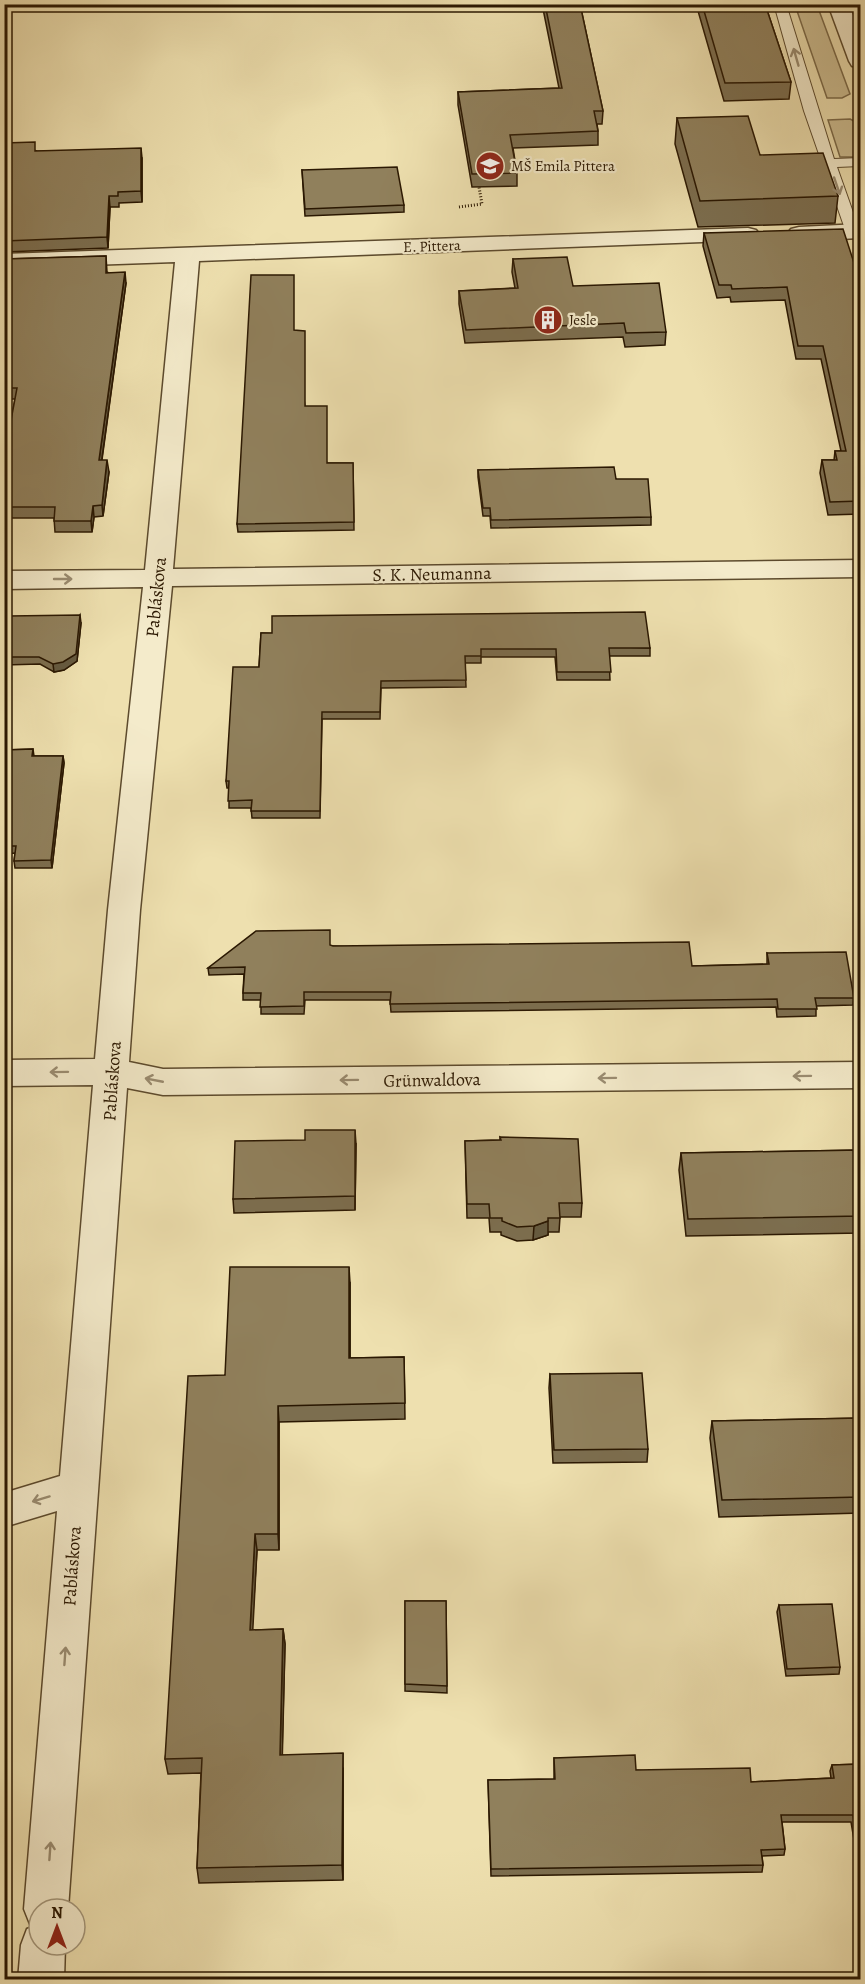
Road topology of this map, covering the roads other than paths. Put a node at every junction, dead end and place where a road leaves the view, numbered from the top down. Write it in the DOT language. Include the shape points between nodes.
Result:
graph roads {
  1 [pos="780,4"];
  2 [pos="838,4"];
  3 [pos="861,61"];
  4 [pos="861,162"];
  5 [pos="829,163"];
  6 [pos="857,232"];
  7 [pos="188,254"];
  8 [pos="4,261"];
  9 [pos="861,569"];
  10 [pos="158,579"];
  11 [pos="4,580"];
  12 [pos="113,1072"];
  13 [pos="4,1073"];
  14 [pos="861,1075"];
  15 [pos="78,1488"];
  16 [pos="4,1510"];
  17 [pos="47,1897"];
  18 [pos="42,1957"];
  19 [pos="41,1980"];
  5 -- 1 [label="lane, one-way"];
  2 -- 3 [label="street"];
  4 -- 5 [label="lane"];
  5 -- 6 [label="lane, one-way"];
  6 -- 7 [label="street, E. Pittera"];
  7 -- 8 [label="street, E. Pittera"];
  7 -- 10 [label="street, Pabláskova"];
  9 -- 10 [label="street, S. K. Neumanna"];
  11 -- 10 [label="street, S. K. Neumanna, one-way"];
  10 -- 12 [label="street, Pabláskova" via="124,910"];
  12 -- 13 [label="street, Grünwaldova, one-way"];
  14 -- 12 [label="street, Grünwaldova, one-way" via="163,1083"];
  12 -- 15 [label="street, Pabláskova"];
  15 -- 16 [label="street, one-way"];
  17 -- 15 [label="street, Pabláskova, one-way"];
  18 -- 19 [label="street"];
}
